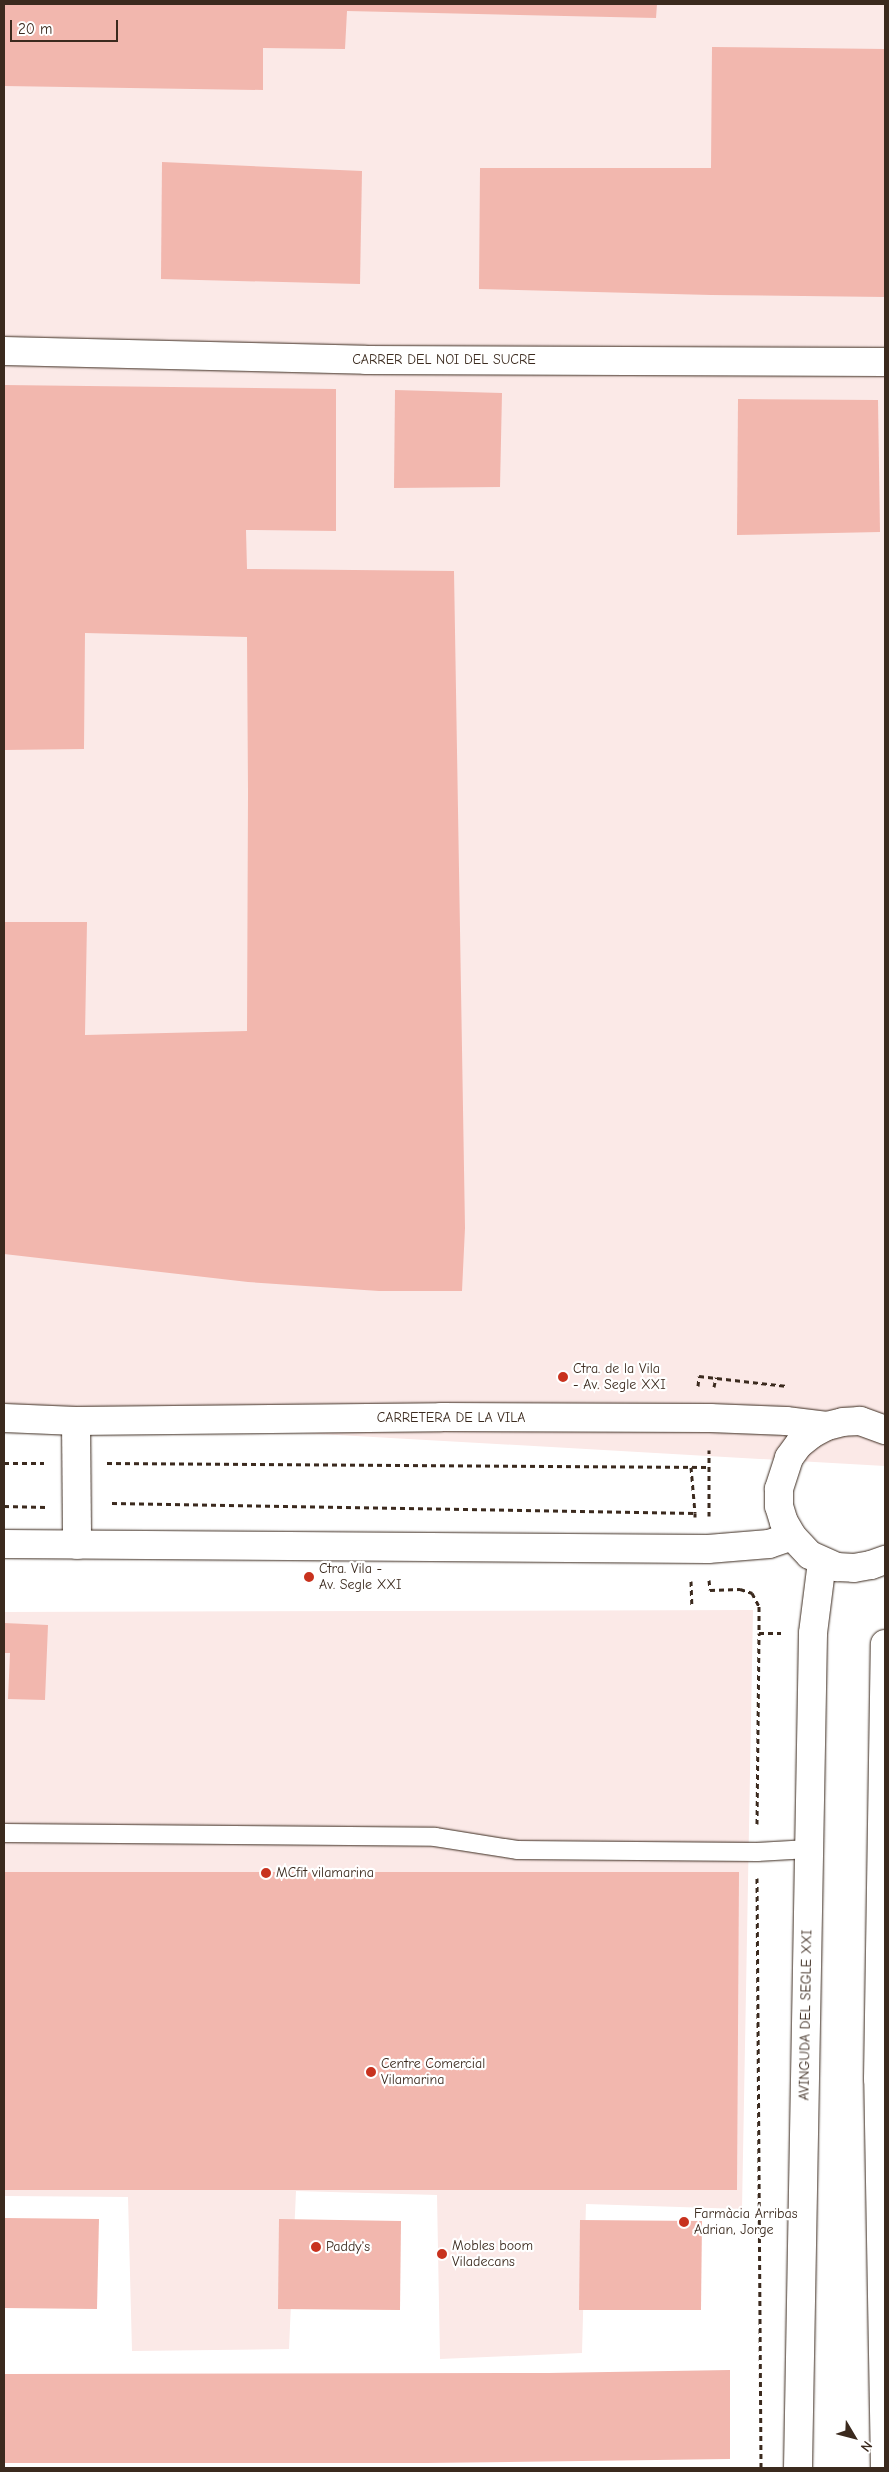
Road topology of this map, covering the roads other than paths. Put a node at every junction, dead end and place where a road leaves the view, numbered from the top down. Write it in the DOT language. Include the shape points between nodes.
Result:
graph roads {
  1 [pos="4,351"];
  2 [pos="885,362"];
  3 [pos="4,1418"];
  4 [pos="76,1420"];
  5 [pos="827,1426"];
  6 [pos="882,1428"];
  7 [pos="792,1536"];
  8 [pos="4,1544"];
  9 [pos="77,1544"];
  10 [pos="885,1560"];
  11 [pos="822,1562"];
  12 [pos="885,1644"];
  13 [pos="4,1833"];
  14 [pos="809,1849"];
  15 [pos="798,2468"];
  16 [pos="885,2468"];
  1 -- 2 [label="street, CARRER DEL NOI DEL SUCRE" via="365,360"];
  3 -- 4 [label="street, CARRETERA DE LA VILA"];
  4 -- 5 [label="street, CARRETERA DE LA VILA" via="710,1418"];
  4 -- 9 [label="street"];
  5 -- 6 [label="street" via="860,1421"];
  5 -- 7 [label="street" via="799,1444 782,1473 780,1506"];
  7 -- 9 [label="street" via="769,1544 708,1549"];
  7 -- 11 [label="street" via="810,1555"];
  8 -- 9 [label="street"];
  10 -- 11 [label="street" via="854,1568"];
  11 -- 14 [label="street, AVINGUDA DEL SEGLE XXI" via="813,1632"];
  12 -- 16 [label="street" via="878,2079"];
  13 -- 14 [label="lane" via="435,1837 517,1850 757,1852"];
  14 -- 15 [label="street, AVINGUDA DEL SEGLE XXI"];
}
